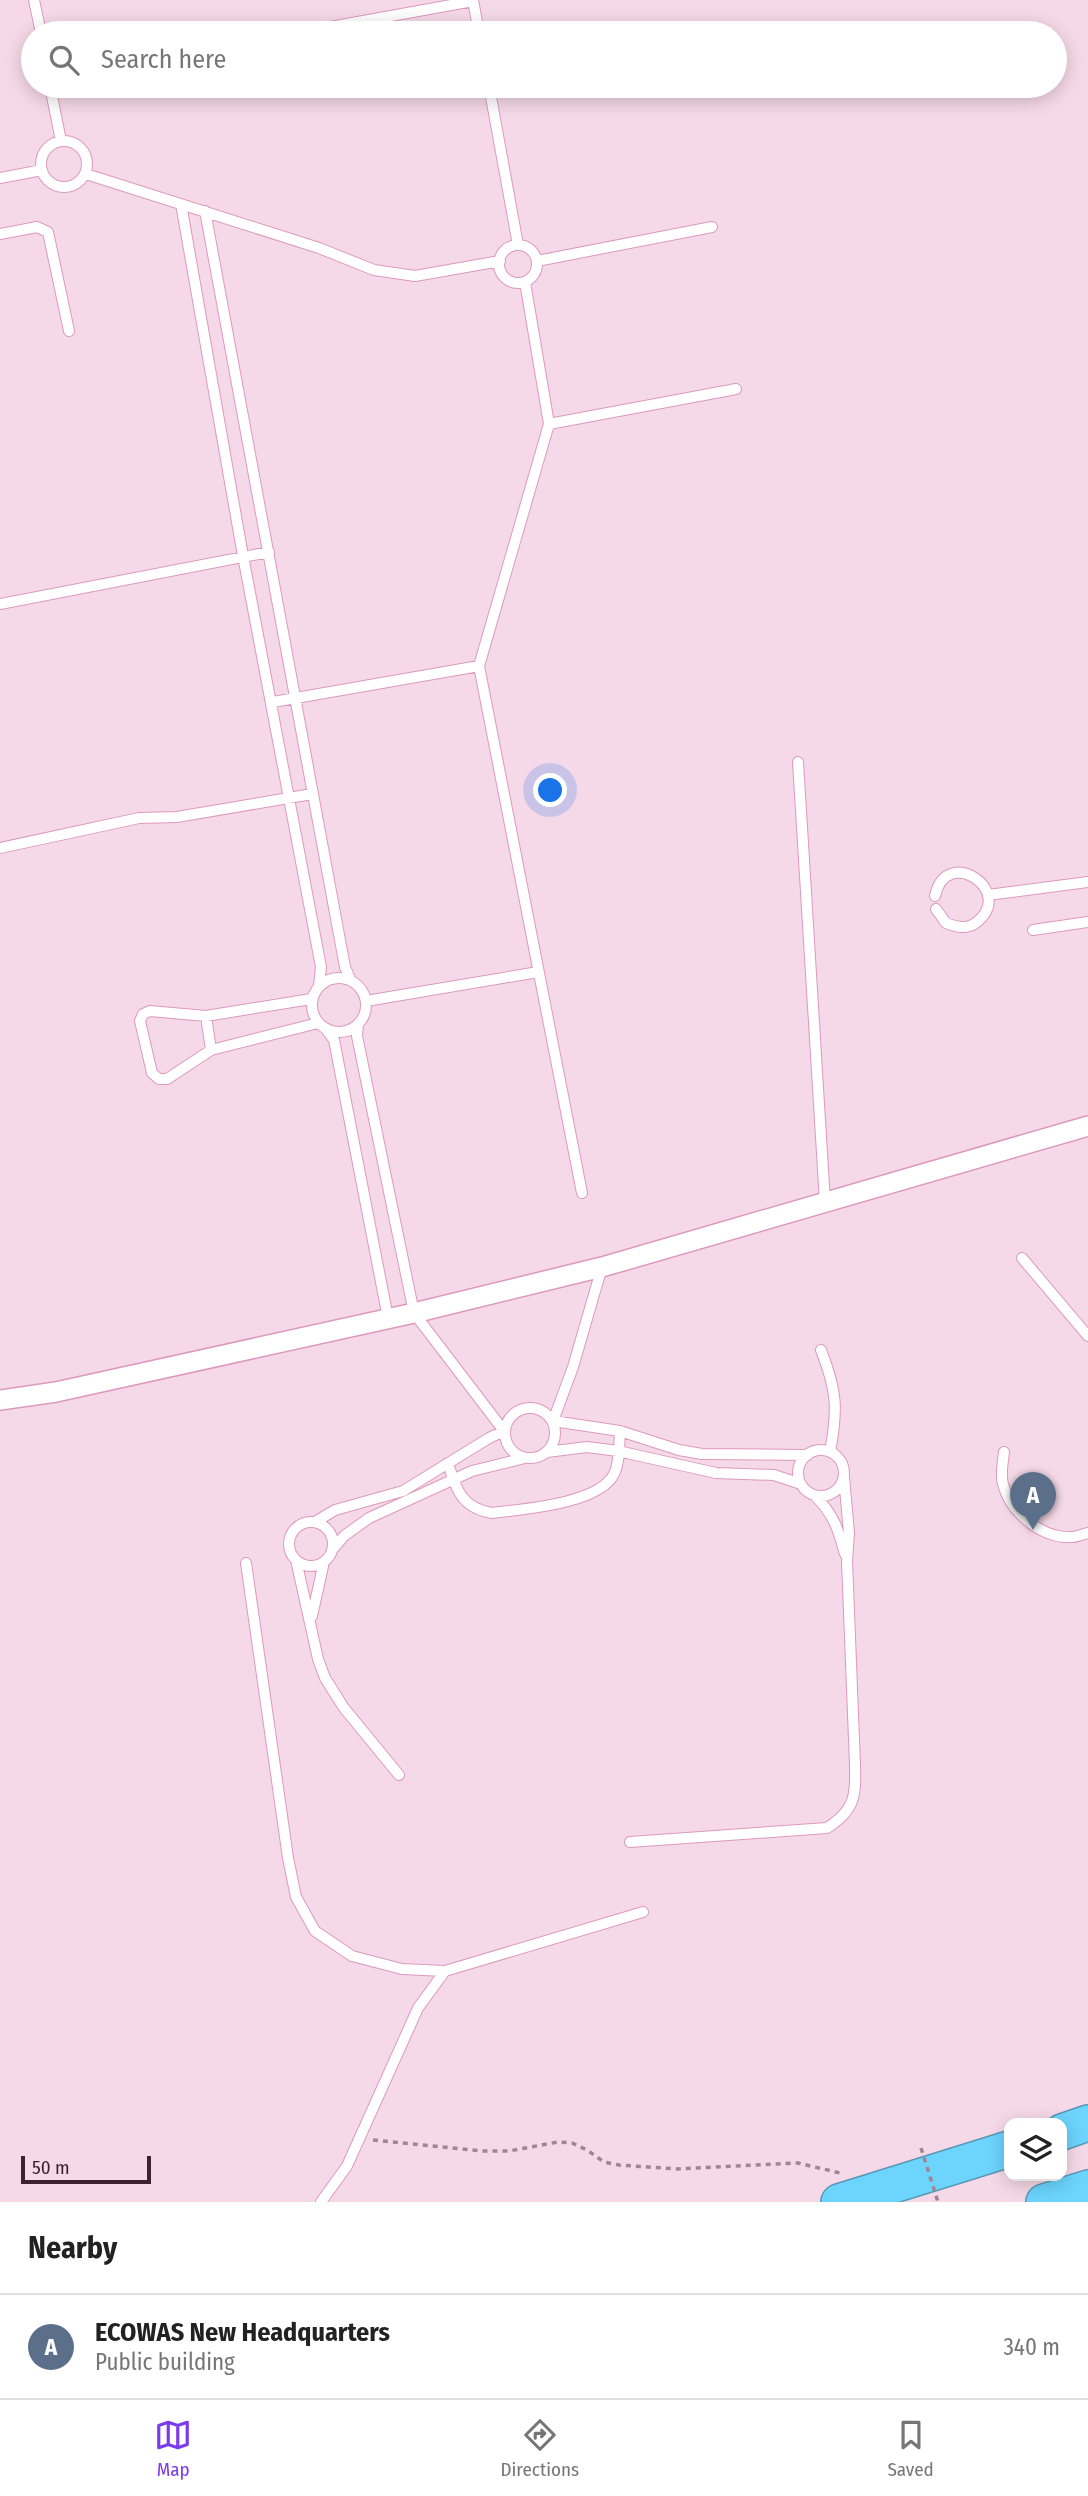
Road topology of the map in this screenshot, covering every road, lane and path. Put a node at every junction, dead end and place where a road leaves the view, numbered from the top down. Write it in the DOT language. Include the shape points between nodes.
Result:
graph roads {
  1 [pos="34,0"];
  2 [pos="473,1"];
  3 [pos="38,21"];
  4 [pos="363,21"];
  5 [pos="477,21"];
  6 [pos="52,98"];
  7 [pos="491,98"];
  8 [pos="61,141"];
  9 [pos="42,170"];
  10 [pos="86,174"];
  11 [pos="0,178"];
  12 [pos="181,204"];
  13 [pos="205,211"];
  14 [pos="712,227"];
  15 [pos="0,234"];
  16 [pos="518,245"];
  17 [pos="500,261"];
  18 [pos="537,261"];
  19 [pos="525,282"];
  20 [pos="69,331"];
  21 [pos="736,390"];
  22 [pos="550,424"];
  23 [pos="269,552"];
  24 [pos="243,556"];
  25 [pos="0,604"];
  26 [pos="479,666"];
  27 [pos="295,699"];
  28 [pos="273,702"];
  29 [pos="799,762"];
  30 [pos="312,794"];
  31 [pos="290,797"];
  32 [pos="0,848"];
  33 [pos="1088,882"];
  34 [pos="988,895"];
  35 [pos="934,896"];
  36 [pos="936,909"];
  37 [pos="1088,922"];
  38 [pos="1033,930"];
  39 [pos="538,972"];
  40 [pos="351,981"];
  41 [pos="319,985"];
  42 [pos="312,999"];
  43 [pos="366,1001"];
  44 [pos="206,1016"];
  45 [pos="358,1024"];
  46 [pos="322,1026"];
  47 [pos="211,1049"];
  48 [pos="1088,1126"];
  49 [pos="582,1193"];
  50 [pos="825,1202"];
  51 [pos="1021,1258"];
  52 [pos="602,1267"];
  53 [pos="414,1313"];
  54 [pos="388,1318"];
  55 [pos="1088,1336"];
  56 [pos="821,1350"];
  57 [pos="0,1400"];
  58 [pos="553,1421"];
  59 [pos="505,1431"];
  60 [pos="620,1431"];
  61 [pos="618,1451"];
  62 [pos="1004,1451"];
  63 [pos="547,1452"];
  64 [pos="830,1452"];
  65 [pos="808,1455"];
  66 [pos="526,1458"];
  67 [pos="448,1463"];
  68 [pos="844,1478"];
  69 [pos="453,1480"];
  70 [pos="801,1485"];
  71 [pos="814,1495"];
  72 [pos="315,1522"];
  73 [pos="1088,1533"];
  74 [pos="332,1549"];
  75 [pos="296,1560"];
  76 [pos="847,1561"];
  77 [pos="324,1562"];
  78 [pos="246,1563"];
  79 [pos="311,1623"];
  80 [pos="399,1774"];
  81 [pos="629,1842"];
  82 [pos="643,1912"];
  83 [pos="445,1971"];
  84 [pos="1088,2123"];
  85 [pos="1067,2130"];
  86 [pos="360,2138"];
  87 [pos="921,2148"];
  88 [pos="1004,2150"];
  89 [pos="929,2160"];
  90 [pos="918,2164"];
  91 [pos="841,2188"];
  92 [pos="1088,2188"];
  93 [pos="321,2202"];
  94 [pos="937,2202"];
  95 [pos="1044,2202"];
  1 -- 3 [label="lane"];
  2 -- 4 [label="lane"];
  2 -- 5 [label="lane"];
  6 -- 8 [label="lane"];
  7 -- 16 [label="lane"];
  8 -- 9 [label="lane" via="47,148"];
  8 -- 10 [label="lane" via="75,143 85,153"];
  9 -- 10 [label="lane" via="50,182 63,187 76,184"];
  9 -- 11 [label="lane"];
  10 -- 12 [label="lane"];
  12 -- 13 [label="lane"];
  12 -- 24 [label="lane"];
  13 -- 17 [label="lane" via="374,270 415,276"];
  13 -- 23 [label="lane"];
  14 -- 18 [label="lane"];
  15 -- 20 [label="lane" via="37,226 48,232"];
  16 -- 17 [label="lane" via="506,250"];
  16 -- 18 [label="lane" via="531,250"];
  17 -- 19 [label="lane" via="506,278"];
  18 -- 19 [label="lane" via="535,274"];
  19 -- 22 [label="lane"];
  21 -- 22 [label="lane"];
  22 -- 26 [label="lane"];
  23 -- 24 [label="lane"];
  23 -- 27 [label="lane"];
  24 -- 25 [label="lane"];
  24 -- 28 [label="lane"];
  26 -- 27 [label="lane"];
  26 -- 39 [label="lane"];
  27 -- 28 [label="lane"];
  27 -- 30 [label="lane"];
  28 -- 31 [label="lane"];
  29 -- 50 [label="lane"];
  30 -- 31 [label="lane"];
  30 -- 40 [label="lane"];
  31 -- 32 [label="lane" via="177,817 127,820"];
  31 -- 41 [label="lane" via="321,967"];
  33 -- 34 [label="lane"];
  34 -- 35 [label="lane" via="979,880 963,873 946,877"];
  34 -- 36 [label="lane" via="985,913 972,925 946,923"];
  37 -- 38 [label="lane"];
  39 -- 43 [label="lane"];
  39 -- 49 [label="lane"];
  40 -- 41 [label="lane" via="334,978"];
  40 -- 43 [label="lane"];
  41 -- 42 [label="lane"];
  42 -- 44 [label="lane"];
  42 -- 46 [label="lane" via="311,1009"];
  43 -- 45 [label="lane"];
  44 -- 47 [label="lane"];
  44 -- 47 [label="lane" via="150,1011 140,1021 152,1073 159,1079 167,1079"];
  45 -- 46 [label="lane" via="343,1032"];
  45 -- 53 [label="lane"];
  46 -- 47 [label="lane"];
  46 -- 54 [label="lane" via="334,1040"];
  48 -- 50 [label="street"];
  50 -- 52 [label="street"];
  51 -- 55 [label="lane"];
  52 -- 53 [label="street"];
  52 -- 58 [label="lane"];
  53 -- 54 [label="street"];
  53 -- 59 [label="lane"];
  54 -- 57 [label="street" via="56,1392"];
  56 -- 64 [label="lane" via="836,1405"];
  58 -- 59 [label="lane" via="541,1410 525,1408 511,1416"];
  58 -- 60 [label="lane"];
  58 -- 63 [label="lane" via="556,1438"];
  59 -- 66 [label="lane" via="512,1451"];
  59 -- 67 [label="lane"];
  60 -- 61 [label="lane"];
  60 -- 65 [label="lane" via="702,1454"];
  61 -- 63 [label="lane" via="587,1447"];
  61 -- 69 [label="lane" via="616,1471 600,1491 516,1510 480,1511 469,1505"];
  61 -- 70 [label="lane" via="716,1473 774,1475"];
  62 -- 73 [label="lane" via="1002,1482 1011,1504 1030,1523 1072,1537"];
  63 -- 66 [label="lane"];
  64 -- 65 [label="lane"];
  64 -- 68 [label="lane" via="842,1462"];
  65 -- 70 [label="lane" via="798,1472"];
  66 -- 69 [label="lane" via="484,1467"];
  67 -- 69 [label="lane"];
  67 -- 72 [label="lane" via="402,1491 335,1510"];
  68 -- 71 [label="lane" via="830,1495"];
  68 -- 76 [label="lane"];
  69 -- 74 [label="lane" via="369,1518"];
  70 -- 71 [label="lane"];
  71 -- 76 [label="lane" via="837,1525"];
  72 -- 74 [label="lane" via="332,1535"];
  72 -- 75 [label="lane" via="301,1523 290,1534 288,1548"];
  74 -- 77 [label="lane"];
  75 -- 77 [label="lane" via="310,1566"];
  75 -- 79 [label="lane"];
  76 -- 81 [label="lane" via="856,1788 842,1818 827,1828"];
  77 -- 79 [label="lane"];
  78 -- 83 [label="lane" via="296,1897 315,1931 352,1956 402,1969"];
  79 -- 80 [label="lane" via="325,1678"];
  82 -- 83 [label="lane"];
  83 -- 86 [label="lane" via="418,2008"];
  84 -- 85 [label="highway"];
  86 -- 91 [label="path" via="482,2151 572,2143 604,2162 678,2169 798,2163"];
  86 -- 93 [label="lane"];
  87 -- 94 [label="path, bridge"];
  88 -- 91 [label="highway"];
  89 -- 90 [label="path"];
  92 -- 95 [label="highway"];
}
